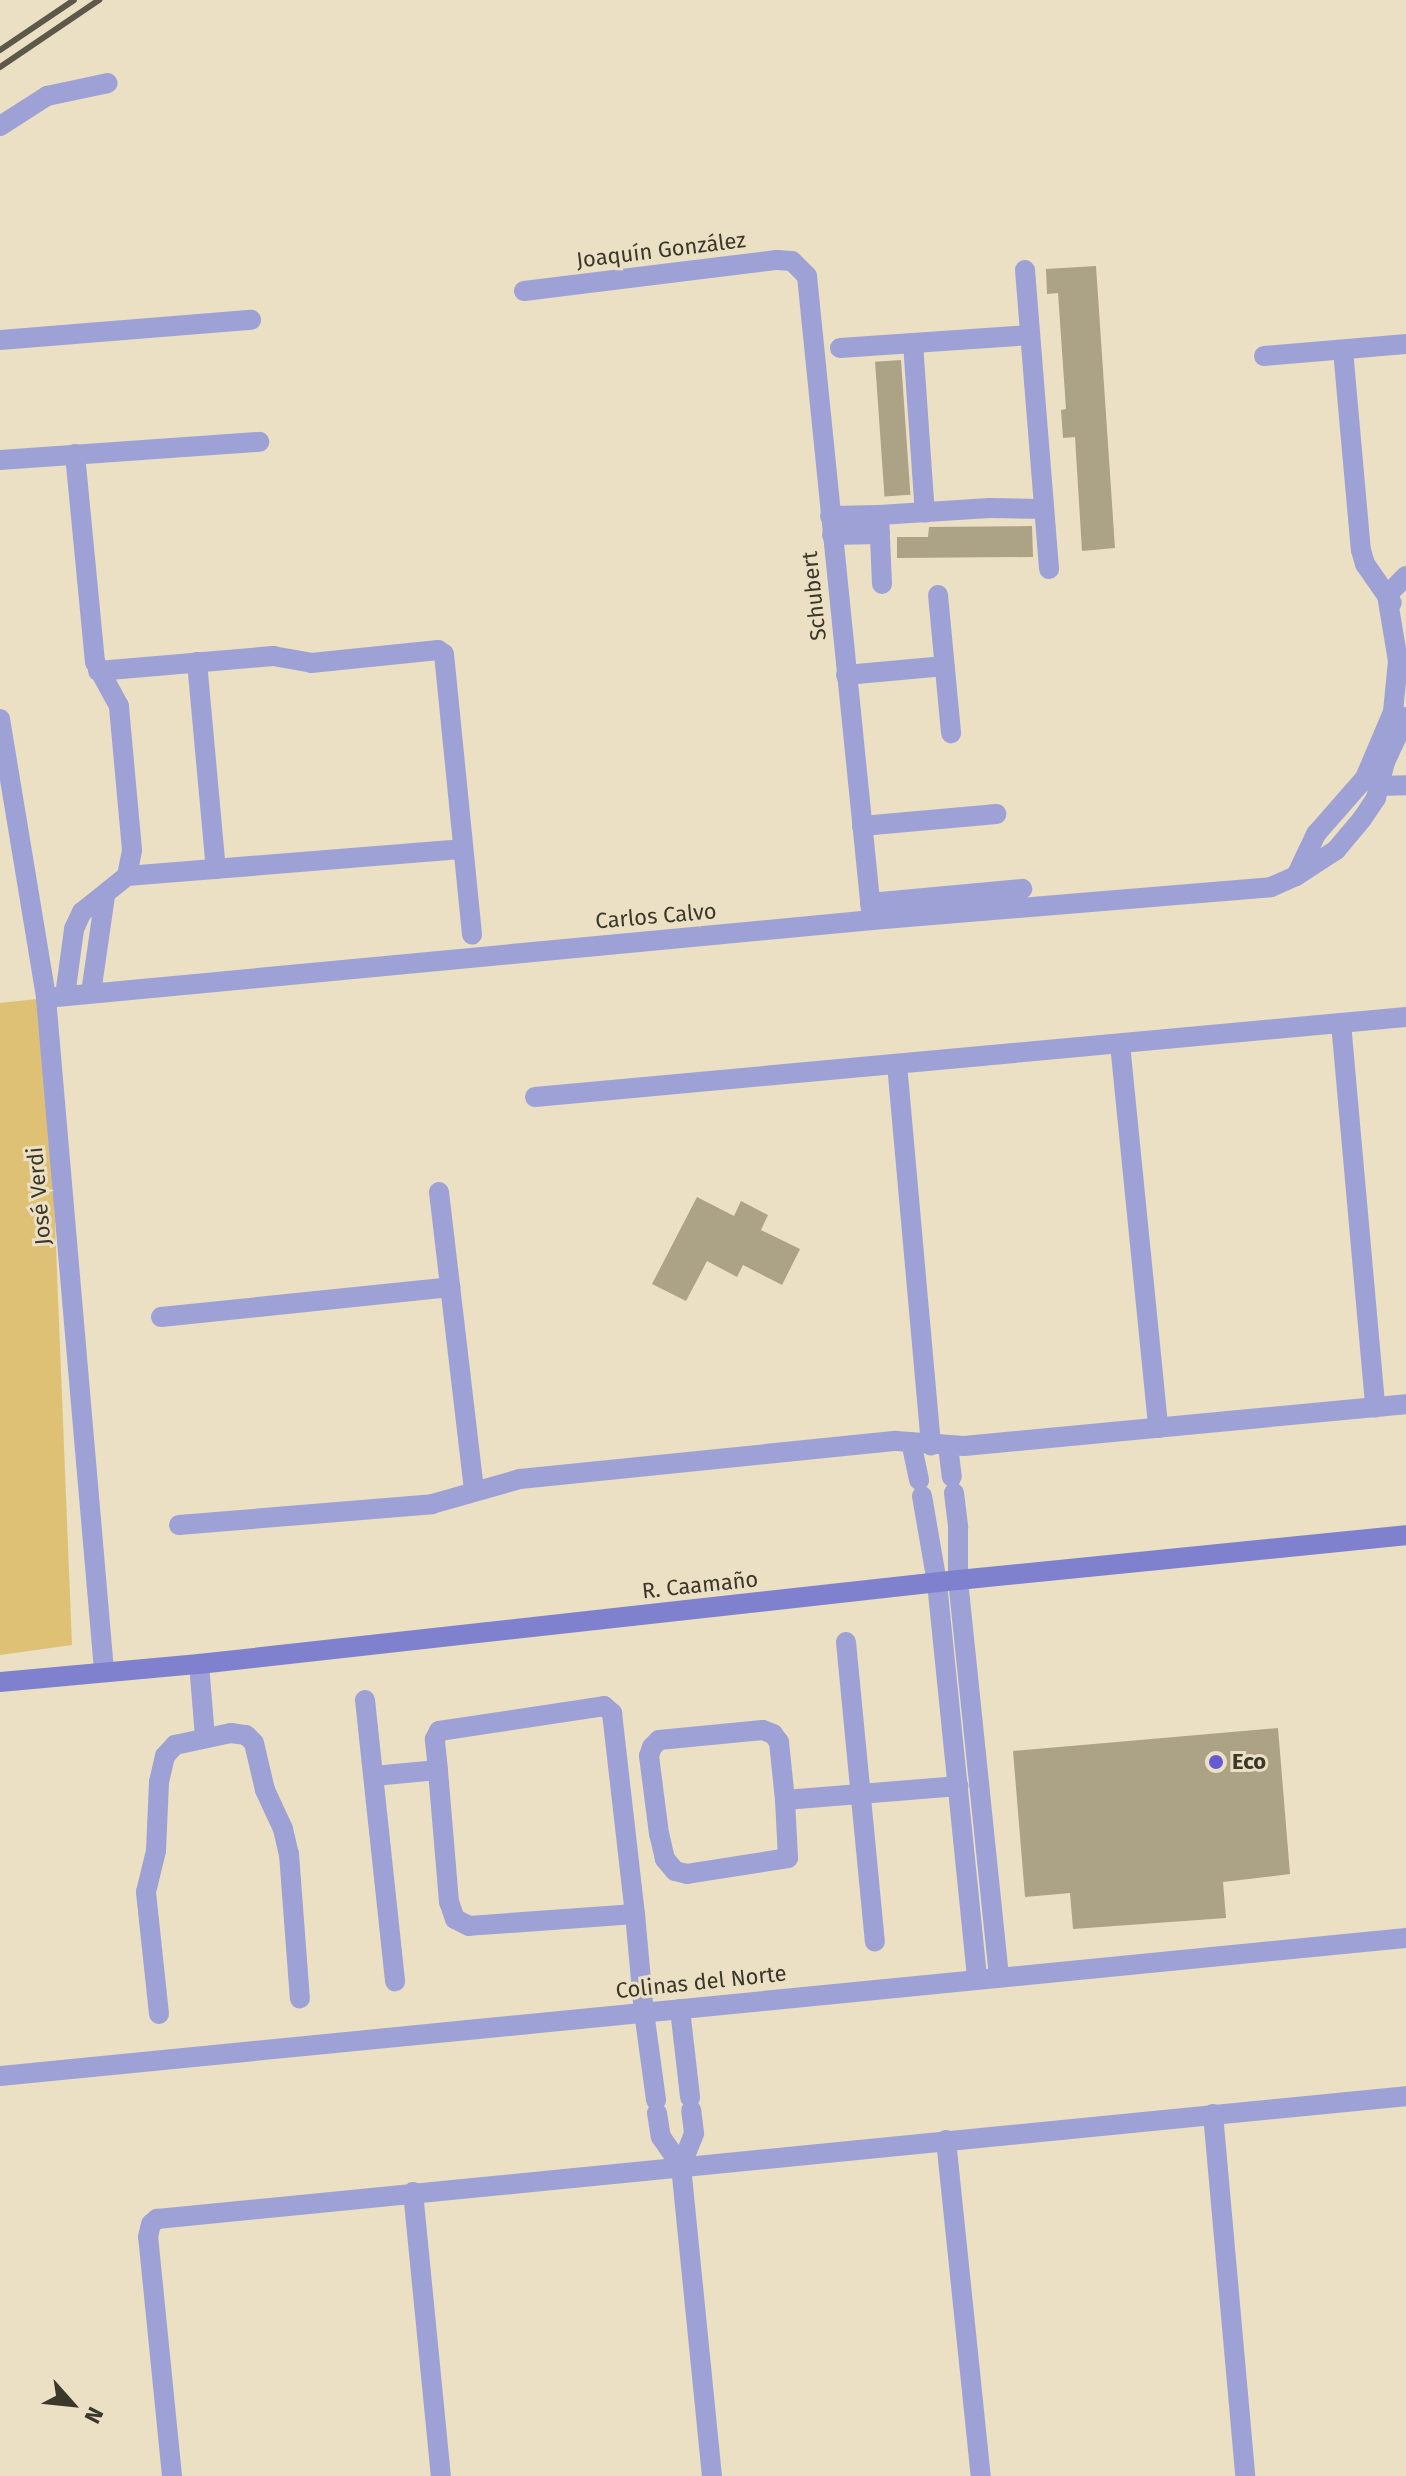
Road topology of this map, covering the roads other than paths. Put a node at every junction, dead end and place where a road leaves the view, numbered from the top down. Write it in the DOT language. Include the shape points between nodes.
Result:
graph roads {
  1 [pos="108,83"];
  2 [pos="0,126"];
  3 [pos="802,268"];
  4 [pos="1025,270"];
  5 [pos="524,291"];
  6 [pos="251,320"];
  7 [pos="1030,335"];
  8 [pos="0,340"];
  9 [pos="913,343"];
  10 [pos="1406,344"];
  11 [pos="840,348"];
  12 [pos="1343,350"];
  13 [pos="1264,356"];
  14 [pos="259,442"];
  15 [pos="75,454"];
  16 [pos="0,460"];
  17 [pos="1044,509"];
  18 [pos="925,513"];
  19 [pos="879,525"];
  20 [pos="831,526"];
  21 [pos="1049,569"];
  22 [pos="1406,576"];
  23 [pos="882,584"];
  24 [pos="938,595"];
  25 [pos="1387,595"];
  26 [pos="1406,627"];
  27 [pos="197,662"];
  28 [pos="945,666"];
  29 [pos="98,671"];
  30 [pos="846,675"];
  31 [pos="1406,717"];
  32 [pos="0,719"];
  33 [pos="951,733"];
  34 [pos="1373,782"];
  35 [pos="1406,785"];
  36 [pos="996,814"];
  37 [pos="862,826"];
  38 [pos="461,849"];
  39 [pos="216,869"];
  40 [pos="127,876"];
  41 [pos="1022,889"];
  42 [pos="105,896"];
  43 [pos="871,912"];
  44 [pos="472,935"];
  45 [pos="91,993"];
  46 [pos="55,997"];
  47 [pos="1406,1017"];
  48 [pos="1341,1023"];
  49 [pos="1120,1044"];
  50 [pos="897,1064"];
  51 [pos="535,1097"];
  52 [pos="439,1192"];
  53 [pos="450,1287"];
  54 [pos="161,1317"];
  55 [pos="1406,1404"];
  56 [pos="1375,1407"];
  57 [pos="1158,1428"];
  58 [pos="930,1444"];
  59 [pos="474,1491"];
  60 [pos="179,1525"];
  61 [pos="1406,1535"];
  62 [pos="958,1580"];
  63 [pos="937,1583"];
  64 [pos="846,1642"];
  65 [pos="199,1664"];
  66 [pos="104,1671"];
  67 [pos="0,1682"];
  68 [pos="365,1700"];
  69 [pos="205,1737"];
  70 [pos="438,1770"];
  71 [pos="374,1776"];
  72 [pos="958,1786"];
  73 [pos="858,1794"];
  74 [pos="785,1800"];
  75 [pos="635,1914"];
  76 [pos="1406,1938"];
  77 [pos="875,1942"];
  78 [pos="999,1977"];
  79 [pos="977,1979"];
  80 [pos="395,1981"];
  81 [pos="300,1999"];
  82 [pos="680,2009"];
  83 [pos="644,2012"];
  84 [pos="159,2014"];
  85 [pos="0,2076"];
  86 [pos="1406,2096"];
  87 [pos="1213,2114"];
  88 [pos="946,2140"];
  89 [pos="681,2166"];
  90 [pos="413,2192"];
  91 [pos="172,2476"];
  92 [pos="441,2476"];
  93 [pos="712,2476"];
  94 [pos="981,2476"];
  95 [pos="1245,2476"];
  1 -- 2 [label="street" via="47,96"];
  3 -- 5 [label="street, Joaquín González" via="777,260"];
  3 -- 20 [label="street, Schubert" via="809,288"];
  4 -- 7 [label="street"];
  6 -- 8 [label="street"];
  7 -- 9 [label="street"];
  7 -- 17 [label="street"];
  9 -- 11 [label="street"];
  9 -- 18 [label="street"];
  10 -- 12 [label="street"];
  12 -- 13 [label="street"];
  12 -- 25 [label="street" via="1361,550"];
  14 -- 15 [label="street"];
  15 -- 16 [label="street"];
  15 -- 29 [label="street"];
  17 -- 18 [label="street"];
  17 -- 21 [label="street"];
  18 -- 19 [label="street"];
  19 -- 20 [label="street"];
  19 -- 23 [label="street"];
  20 -- 30 [label="street, Schubert"];
  22 -- 25 [label="street"];
  24 -- 28 [label="street"];
  25 -- 26 [label="street"];
  25 -- 34 [label="street" via="1398,661 1397,698"];
  27 -- 29 [label="street"];
  27 -- 38 [label="street" via="273,656 311,663 438,650 444,654"];
  27 -- 39 [label="street"];
  28 -- 30 [label="street"];
  28 -- 33 [label="street"];
  29 -- 40 [label="street" via="119,706 132,850"];
  30 -- 37 [label="street, Schubert"];
  31 -- 34 [label="street"];
  32 -- 46 [label="street, José Verdi"];
  34 -- 35 [label="street"];
  34 -- 43 [label="street, Carlos Calvo" via="1362,819 1336,850 1271,887"];
  36 -- 37 [label="street"];
  37 -- 43 [label="street, Schubert"];
  38 -- 39 [label="street"];
  38 -- 44 [label="street"];
  39 -- 40 [label="street"];
  40 -- 42 [label="street"];
  41 -- 43 [label="street"];
  42 -- 45 [label="street"];
  42 -- 46 [label="street" via="82,912"];
  43 -- 45 [label="street, Carlos Calvo"];
  45 -- 46 [label="street, Carlos Calvo"];
  46 -- 66 [label="street, José Verdi"];
  47 -- 48 [label="street"];
  48 -- 49 [label="street"];
  48 -- 56 [label="street"];
  49 -- 50 [label="street"];
  49 -- 57 [label="street"];
  50 -- 51 [label="street"];
  50 -- 58 [label="street"];
  52 -- 53 [label="street"];
  53 -- 54 [label="street"];
  53 -- 59 [label="street"];
  55 -- 56 [label="street"];
  56 -- 57 [label="street"];
  57 -- 58 [label="street"];
  58 -- 59 [label="street" via="520,1479"];
  58 -- 62 [label="street" via="953,1485"];
  58 -- 63 [label="street" via="920,1488"];
  59 -- 60 [label="street" via="432,1504"];
  61 -- 62 [label="street, R. Caamaño"];
  62 -- 63 [label="street, R. Caamaño"];
  62 -- 78 [label="street"];
  63 -- 65 [label="street, R. Caamaño"];
  63 -- 72 [label="street"];
  64 -- 73 [label="street"];
  65 -- 66 [label="street, R. Caamaño"];
  65 -- 69 [label="street"];
  66 -- 67 [label="street, R. Caamaño"];
  68 -- 71 [label="street"];
  69 -- 81 [label="street" via="246,1735 254,1743 289,1854"];
  69 -- 84 [label="street" via="175,1745 165,1756 159,1782 156,1851 146,1892"];
  70 -- 71 [label="street"];
  70 -- 75 [label="street" via="449,1902 461,1924"];
  70 -- 75 [label="street" via="435,1739 446,1728 604,1706 612,1713"];
  71 -- 80 [label="street"];
  72 -- 73 [label="street"];
  72 -- 79 [label="street"];
  73 -- 74 [label="street"];
  73 -- 77 [label="street"];
  74 -- 74 [label="street" via="779,1742 763,1730 659,1740 652,1747 659,1834 665,1859 675,1871 687,1874 788,1858"];
  75 -- 83 [label="street"];
  76 -- 78 [label="street, Colinas del Norte"];
  78 -- 79 [label="street, Colinas del Norte"];
  79 -- 82 [label="street, Colinas del Norte"];
  82 -- 83 [label="street, Colinas del Norte"];
  82 -- 89 [label="street" via="694,2133"];
  83 -- 85 [label="street, Colinas del Norte"];
  83 -- 89 [label="street" via="661,2137"];
  86 -- 87 [label="street"];
  87 -- 88 [label="street"];
  87 -- 95 [label="street"];
  88 -- 89 [label="street"];
  88 -- 94 [label="street"];
  89 -- 90 [label="street"];
  89 -- 93 [label="street"];
  90 -- 91 [label="street" via="166,2216 151,2224 148,2237"];
  90 -- 92 [label="street"];
}
